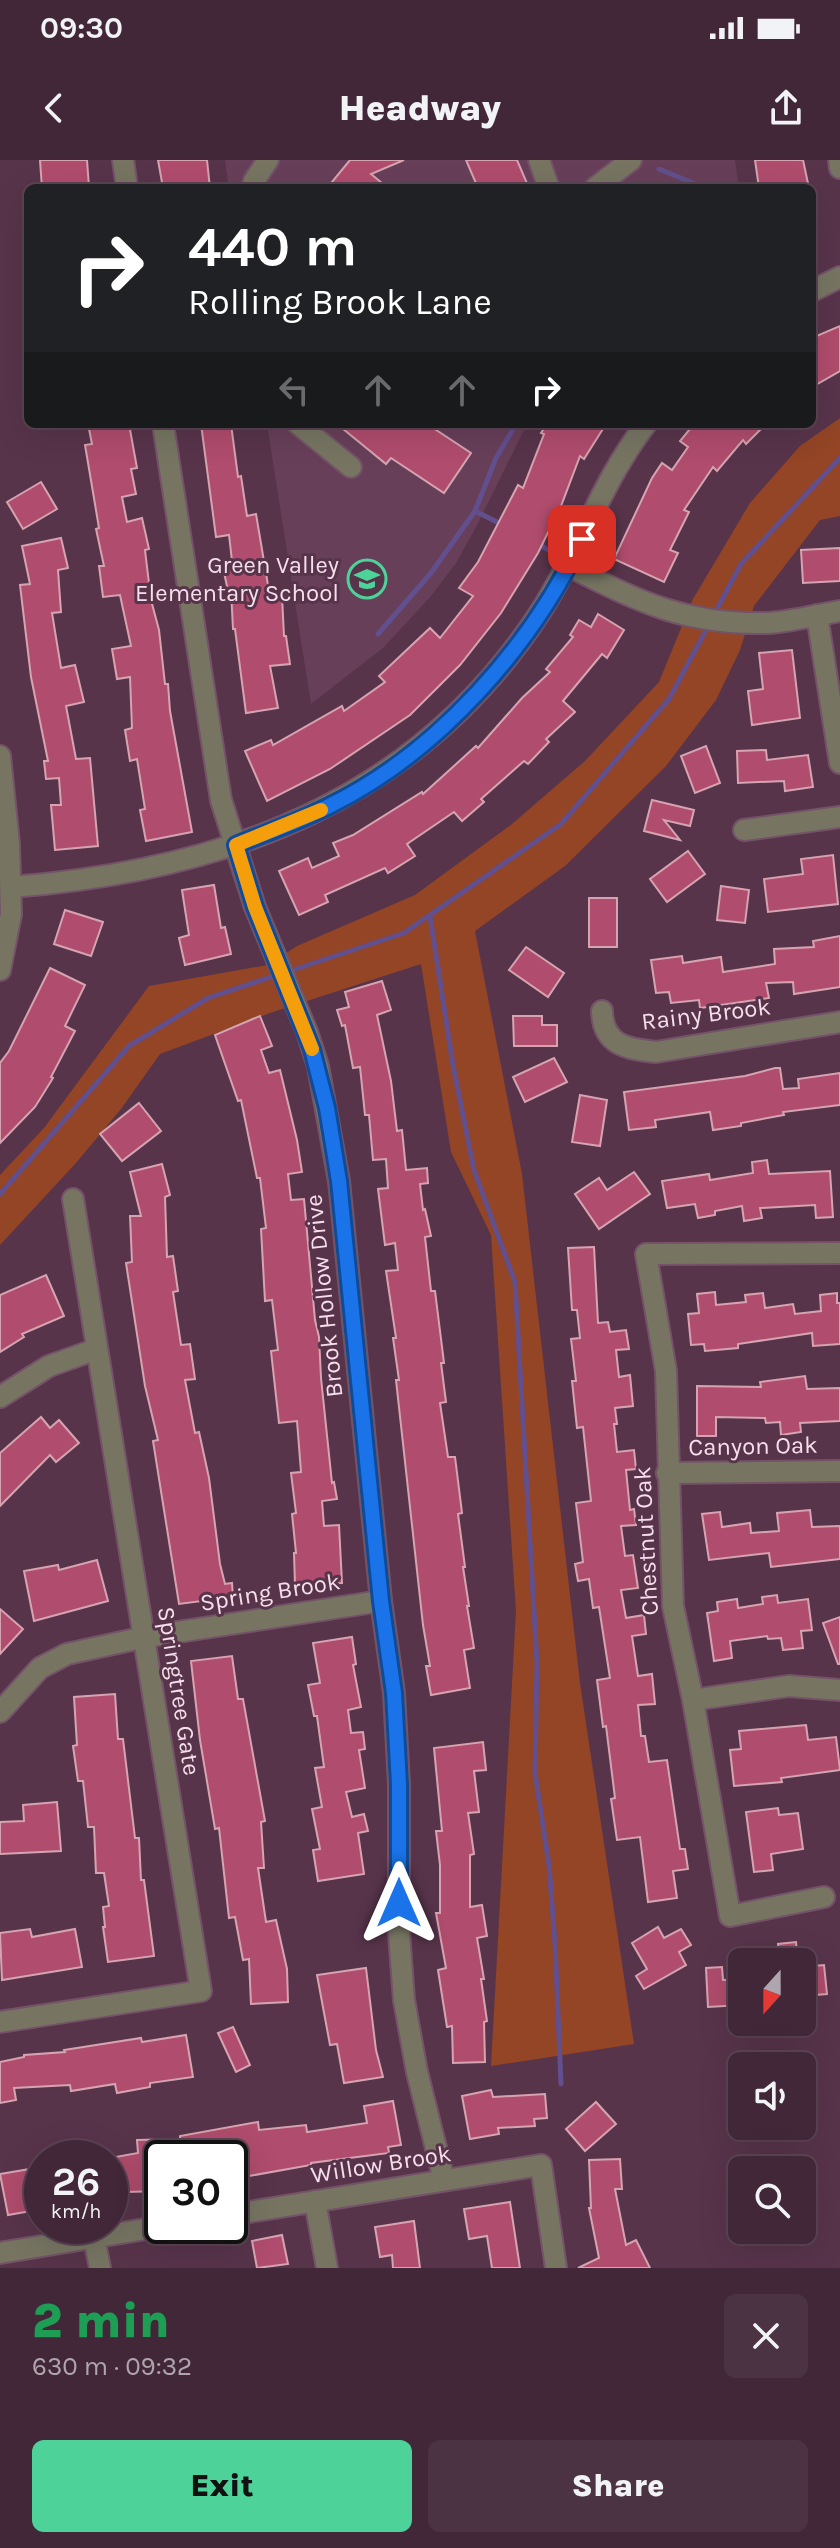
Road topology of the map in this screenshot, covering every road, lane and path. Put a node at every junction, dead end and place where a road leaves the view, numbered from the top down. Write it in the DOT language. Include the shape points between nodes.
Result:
graph roads {
  1 [pos="123,160"];
  2 [pos="268,160"];
  3 [pos="539,160"];
  4 [pos="631,160"];
  5 [pos="839,160"];
  6 [pos="840,168"];
  7 [pos="126,184"];
  8 [pos="253,184"];
  9 [pos="548,184"];
  10 [pos="600,184"];
  11 [pos="840,277"];
  12 [pos="816,289"];
  13 [pos="164,428"];
  14 [pos="303,428"];
  15 [pos="643,428"];
  16 [pos="351,467"];
  17 [pos="569,566"];
  18 [pos="840,611"];
  19 [pos="817,615"];
  20 [pos="0,756"];
  21 [pos="840,763"];
  22 [pos="840,817"];
  23 [pos="744,830"];
  24 [pos="236,845"];
  25 [pos="11,887"];
  26 [pos="0,970"];
  27 [pos="602,1011"];
  28 [pos="840,1022"];
  29 [pos="73,1199"];
  30 [pos="840,1253"];
  31 [pos="97,1349"];
  32 [pos="0,1397"];
  33 [pos="840,1471"];
  34 [pos="667,1473"];
  35 [pos="381,1601"];
  36 [pos="145,1637"];
  37 [pos="840,1690"];
  38 [pos="693,1700"];
  39 [pos="0,1712"];
  40 [pos="824,1897"];
  41 [pos="0,2022"];
  42 [pos="444,2180"];
  43 [pos="315,2201"];
  44 [pos="248,2212"];
  45 [pos="56,2244"];
  46 [pos="95,2244"];
  47 [pos="0,2253"];
  48 [pos="100,2268"];
  49 [pos="327,2268"];
  50 [pos="556,2268"];
  1 -- 7 [label="street"];
  2 -- 8 [label="street"];
  3 -- 9 [label="street"];
  4 -- 10 [label="street"];
  5 -- 6 [label="street"];
  11 -- 12 [label="street"];
  13 -- 24 [label="street, Brook Hollow Drive" via="212,752"];
  14 -- 16 [label="street"];
  15 -- 17 [label="street" via="607,485"];
  17 -- 19 [label="street" via="623,595 692,617 770,623"];
  17 -- 24 [label="street" via="505,661 416,749 334,804"];
  18 -- 19 [label="street"];
  19 -- 21 [label="street"];
  20 -- 25 [label="street"];
  22 -- 23 [label="street"];
  24 -- 25 [label="street" via="88,879"];
  24 -- 35 [label="street, Brook Hollow Drive" via="255,907 307,1032 327,1108"];
  25 -- 26 [label="street"];
  27 -- 28 [label="street, Rainy Brook" via="607,1034 617,1043 656,1052"];
  29 -- 31 [label="street, Springtree Gate"];
  30 -- 34 [label="street, Chestnut Oak" via="646,1254 666,1371"];
  31 -- 32 [label="street" via="49,1366"];
  31 -- 36 [label="street, Springtree Gate"];
  33 -- 34 [label="street, Canyon Oak"];
  34 -- 38 [label="street, Chestnut Oak" via="673,1606"];
  35 -- 36 [label="street, Spring Brook"];
  35 -- 42 [label="street, Brook Hollow Drive" via="394,1693 404,2000"];
  36 -- 39 [label="street, Spring Brook" via="53,1661"];
  36 -- 41 [label="street, Springtree Gate" via="201,1991"];
  37 -- 38 [label="street" via="789,1686"];
  38 -- 40 [label="street, Chestnut Oak" via="730,1916"];
  42 -- 43 [label="street, Willow Brook"];
  42 -- 50 [label="street, Willow Brook" via="541,2165"];
  43 -- 44 [label="street, Willow Brook"];
  43 -- 49 [label="street"];
  45 -- 47 [label="street"];
  46 -- 48 [label="street"];
}
